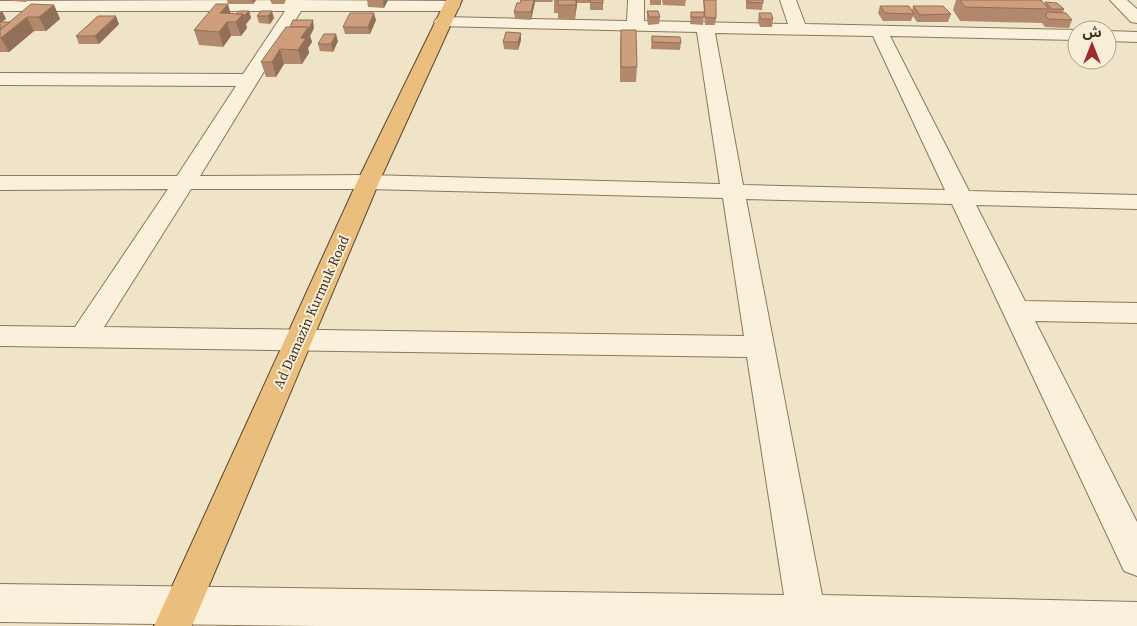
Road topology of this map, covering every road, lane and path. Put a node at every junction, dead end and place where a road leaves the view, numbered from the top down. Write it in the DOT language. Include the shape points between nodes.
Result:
graph roads {
  1 [pos="636,0"];
  2 [pos="788,0"];
  3 [pos="1118,0"];
  4 [pos="298,3"];
  5 [pos="0,6"];
  6 [pos="450,9"];
  7 [pos="1137,18"];
  8 [pos="635,27"];
  9 [pos="704,28"];
  10 [pos="799,30"];
  11 [pos="879,31"];
  12 [pos="1067,36"];
  13 [pos="1117,36"];
  14 [pos="1137,37"];
  15 [pos="0,79"];
  16 [pos="249,80"];
  17 [pos="368,182"];
  18 [pos="0,183"];
  19 [pos="184,184"];
  20 [pos="733,191"];
  21 [pos="960,197"];
  22 [pos="1137,202"];
  23 [pos="1016,311"];
  24 [pos="1137,313"];
  25 [pos="0,336"];
  26 [pos="83,337"];
  27 [pos="298,342"];
  28 [pos="760,348"];
  29 [pos="1137,559"];
  30 [pos="0,603"];
  31 [pos="806,614"];
  32 [pos="178,616"];
  33 [pos="1137,622"];
  1 -- 8 [label="street"];
  2 -- 10 [label="street"];
  3 -- 7 [label="street"];
  4 -- 5 [label="street"];
  4 -- 6 [label="street"];
  4 -- 16 [label="street"];
  6 -- 8 [label="street"];
  6 -- 17 [label="highway, Ad Damazin Kurmuk Road"];
  8 -- 9 [label="street"];
  9 -- 10 [label="street"];
  9 -- 20 [label="street"];
  10 -- 11 [label="street"];
  11 -- 12 [label="street"];
  11 -- 21 [label="street"];
  13 -- 14 [label="street"];
  15 -- 16 [label="street"];
  16 -- 19 [label="street"];
  17 -- 19 [label="street"];
  17 -- 20 [label="street"];
  17 -- 27 [label="highway, Ad Damazin Kurmuk Road"];
  18 -- 19 [label="street"];
  19 -- 26 [label="street"];
  20 -- 21 [label="street"];
  20 -- 28 [label="street"];
  21 -- 22 [label="street"];
  21 -- 23 [label="street"];
  23 -- 24 [label="street"];
  23 -- 29 [label="street"];
  25 -- 26 [label="street"];
  26 -- 27 [label="street"];
  27 -- 28 [label="street"];
  27 -- 32 [label="highway, Ad Damazin Kurmuk Road"];
  28 -- 31 [label="street"];
  30 -- 32 [label="street"];
  31 -- 32 [label="street"];
  31 -- 33 [label="street"];
}
